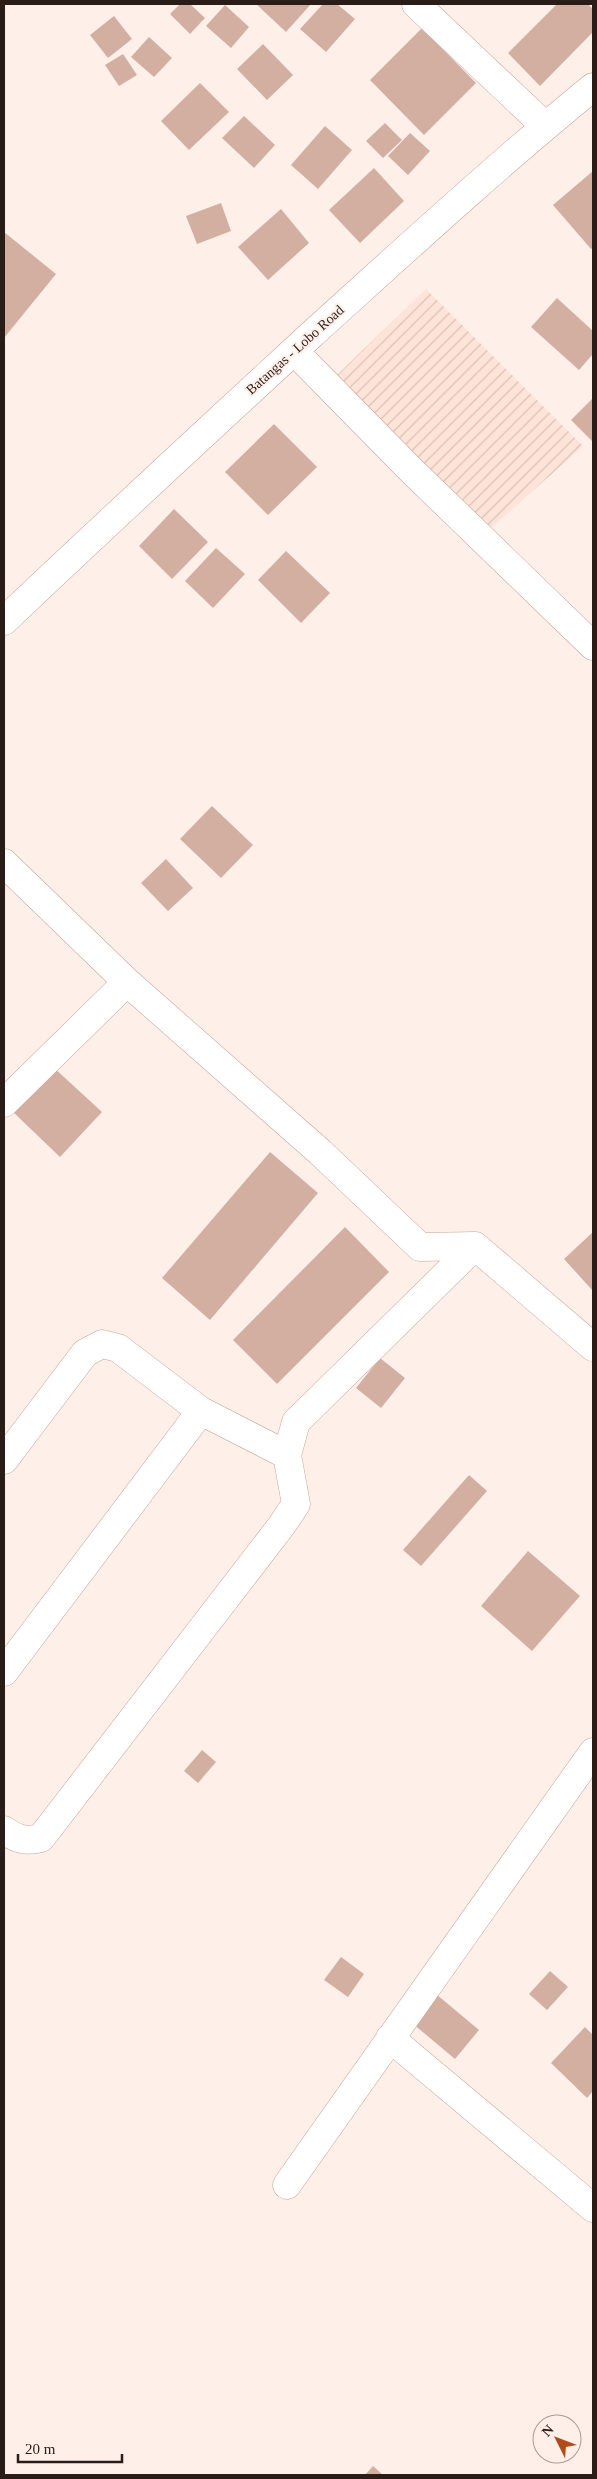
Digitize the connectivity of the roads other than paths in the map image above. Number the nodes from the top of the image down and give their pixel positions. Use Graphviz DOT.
graph roads {
  1 [pos="416,4"];
  2 [pos="593,87"];
  3 [pos="545,126"];
  4 [pos="294,351"];
  5 [pos="4,621"];
  6 [pos="593,646"];
  7 [pos="4,863"];
  8 [pos="127,982"];
  9 [pos="4,1103"];
  10 [pos="475,1246"];
  11 [pos="593,1347"];
  12 [pos="200,1411"];
  13 [pos="287,1454"];
  14 [pos="4,1460"];
  15 [pos="4,1672"];
  16 [pos="593,1752"];
  17 [pos="4,1830"];
  18 [pos="390,2038"];
  19 [pos="288,2185"];
  20 [pos="593,2208"];
  1 -- 3 [label="street"];
  2 -- 3 [label="street, Batangas - Lobo Road"];
  3 -- 4 [label="street, Batangas - Lobo Road"];
  4 -- 5 [label="street, Batangas - Lobo Road"];
  4 -- 6 [label="street"];
  7 -- 8 [label="street"];
  8 -- 9 [label="street"];
  8 -- 10 [label="street"];
  10 -- 11 [label="street"];
  10 -- 13 [label="street"];
  12 -- 13 [label="street"];
  12 -- 14 [label="street"];
  12 -- 15 [label="street"];
  13 -- 17 [label="street"];
  16 -- 18 [label="street"];
  18 -- 19 [label="street"];
  18 -- 20 [label="street"];
}
